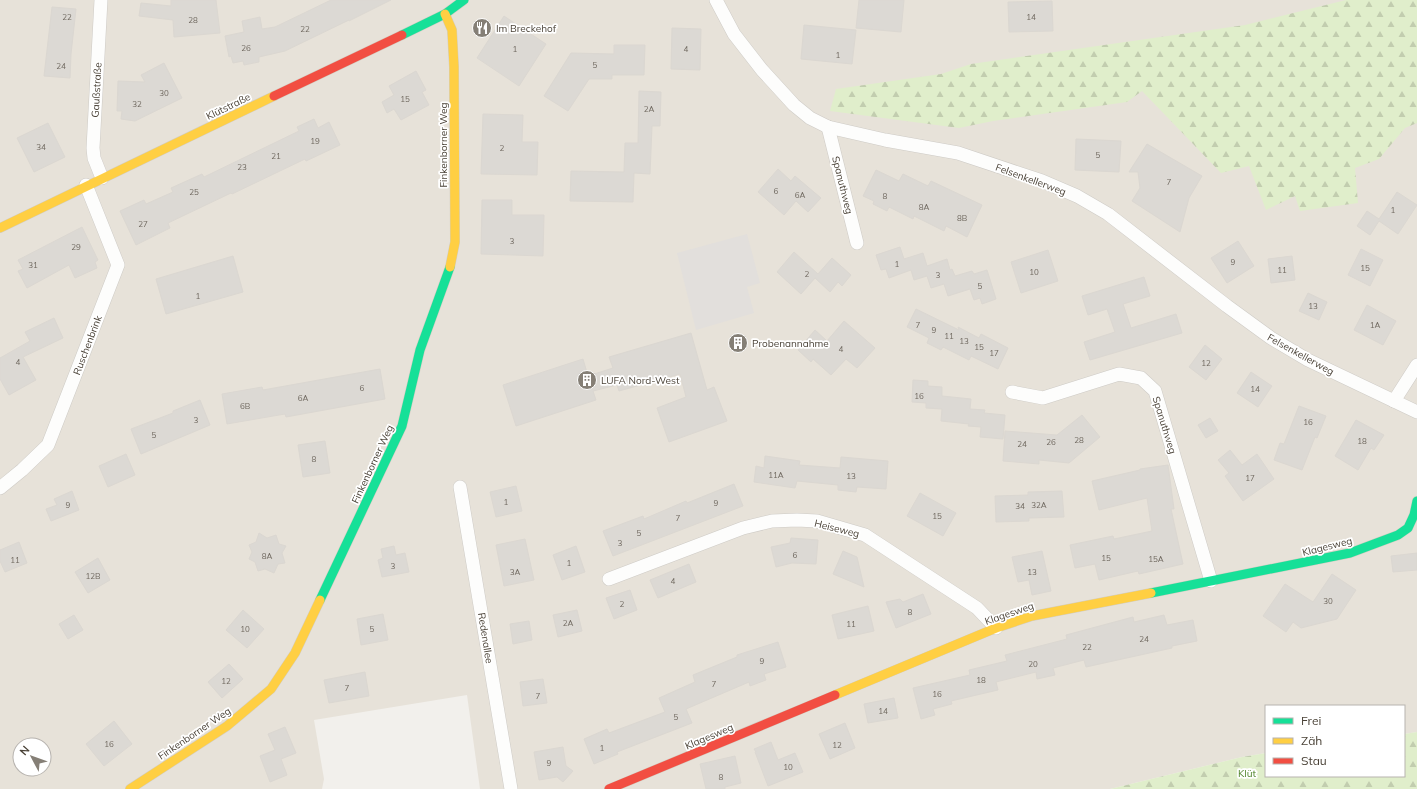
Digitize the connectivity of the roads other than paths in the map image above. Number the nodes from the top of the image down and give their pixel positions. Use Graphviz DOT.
graph roads {
  1 [pos="101,0"];
  2 [pos="464,0"];
  3 [pos="716,0"];
  4 [pos="445,14"];
  5 [pos="828,127"];
  6 [pos="102,178"];
  7 [pos="86,185"];
  8 [pos="0,228"];
  9 [pos="857,243"];
  10 [pos="1417,365"];
  11 [pos="1012,392"];
  12 [pos="1394,401"];
  13 [pos="1417,412"];
  14 [pos="460,487"];
  15 [pos="0,488"];
  16 [pos="1417,501"];
  17 [pos="609,580"];
  18 [pos="1211,581"];
  19 [pos="996,628"];
  20 [pos="130,789"];
  21 [pos="511,789"];
  22 [pos="609,789"];
  1 -- 6 [label="street, Gaußstraße"];
  2 -- 4 [label="street, Klütstraße"];
  3 -- 5 [label="street, Felsenkellerweg"];
  4 -- 6 [label="street, Klütstraße"];
  4 -- 20 [label="street, Finkenborner Weg"];
  5 -- 9 [label="street, Spanuthweg"];
  5 -- 12 [label="street, Felsenkellerweg"];
  6 -- 7 [label="street, Klütstraße"];
  7 -- 8 [label="street, Klütstraße"];
  7 -- 15 [label="street, Ruschenbrink"];
  10 -- 12 [label="street"];
  11 -- 18 [label="street, Spanuthweg"];
  12 -- 13 [label="street, Felsenkellerweg"];
  14 -- 21 [label="street, Redenallee"];
  16 -- 18 [label="street, Klagesweg"];
  17 -- 19 [label="street, Heiseweg"];
  18 -- 19 [label="street, Klagesweg"];
  19 -- 22 [label="street, Klagesweg"];
}
